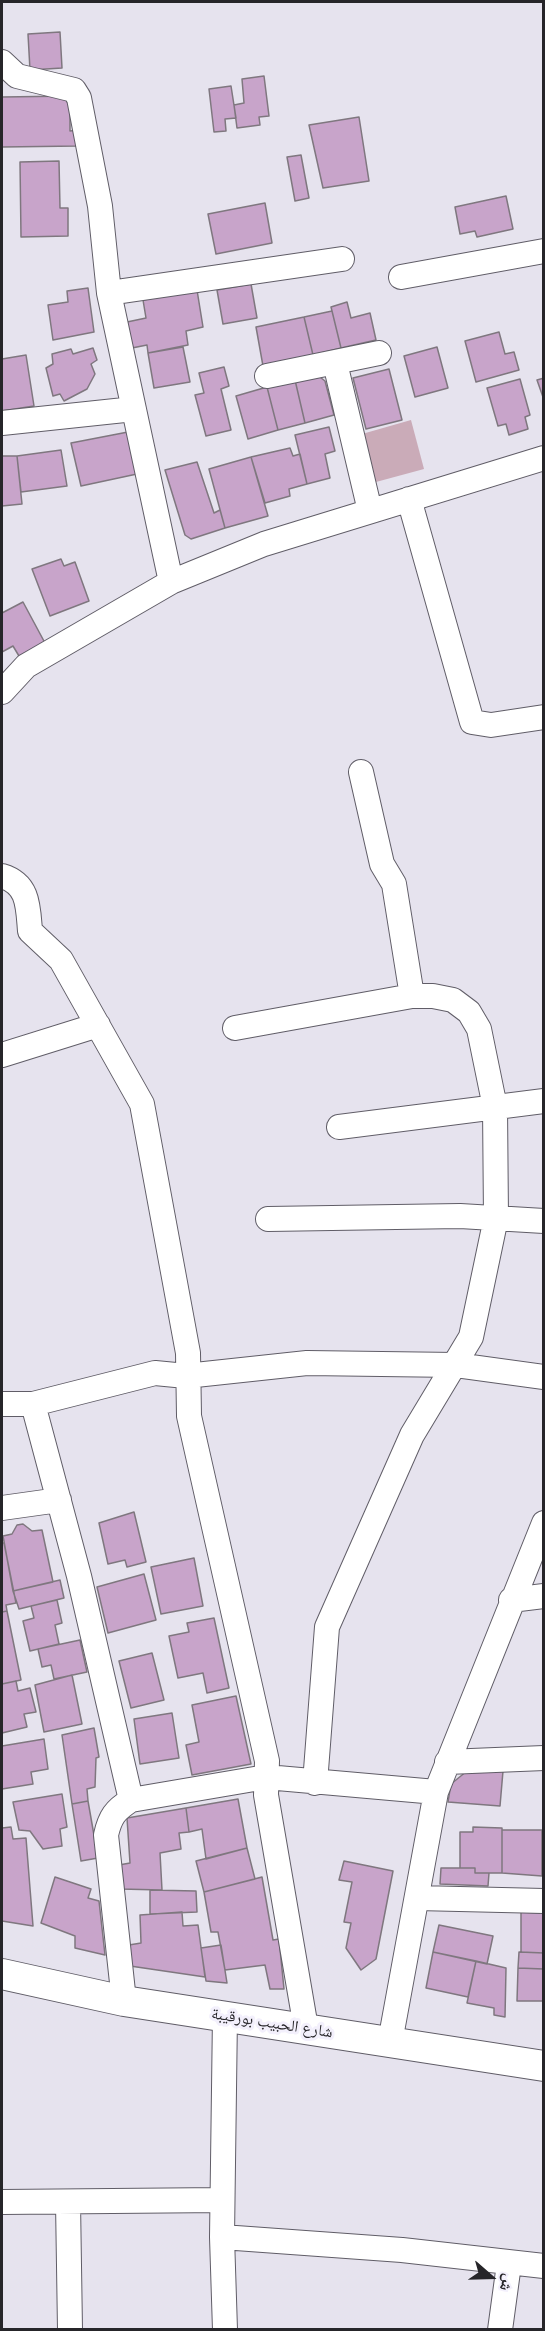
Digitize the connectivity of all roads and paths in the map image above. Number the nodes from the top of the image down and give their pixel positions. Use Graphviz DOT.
graph roads {
  1 [pos="2,62"];
  2 [pos="543,251"];
  3 [pos="342,259"];
  4 [pos="402,278"];
  5 [pos="108,292"];
  6 [pos="379,353"];
  7 [pos="335,363"];
  8 [pos="267,376"];
  9 [pos="134,409"];
  10 [pos="2,423"];
  11 [pos="543,458"];
  12 [pos="409,499"];
  13 [pos="370,511"];
  14 [pos="171,582"];
  15 [pos="2,693"];
  16 [pos="543,717"];
  17 [pos="361,772"];
  18 [pos="2,876"];
  19 [pos="412,996"];
  20 [pos="98,1026"];
  21 [pos="236,1028"];
  22 [pos="2,1055"];
  23 [pos="543,1101"];
  24 [pos="495,1107"];
  25 [pos="339,1127"];
  26 [pos="496,1218"];
  27 [pos="268,1219"];
  28 [pos="543,1221"];
  29 [pos="456,1365"];
  30 [pos="186,1376"];
  31 [pos="543,1377"];
  32 [pos="2,1404"];
  33 [pos="33,1404"];
  34 [pos="59,1500"];
  35 [pos="2,1508"];
  36 [pos="543,1523"];
  37 [pos="543,1596"];
  38 [pos="511,1600"];
  39 [pos="543,1758"];
  40 [pos="447,1762"];
  41 [pos="266,1777"];
  42 [pos="315,1783"];
  43 [pos="436,1792"];
  44 [pos="131,1800"];
  45 [pos="417,1898"];
  46 [pos="543,1901"];
  47 [pos="2,1974"];
  48 [pos="124,2001"];
  49 [pos="225,2015"];
  50 [pos="306,2028"];
  51 [pos="390,2042"];
  52 [pos="543,2066"];
  53 [pos="222,2200"];
  54 [pos="2,2202"];
  55 [pos="68,2202"];
  56 [pos="222,2237"];
  57 [pos="509,2264"];
  58 [pos="543,2266"];
  59 [pos="70,2330"];
  60 [pos="225,2330"];
  61 [pos="500,2330"];
  1 -- 5 [label="street"];
  2 -- 4 [label="street"];
  3 -- 5 [label="street"];
  5 -- 9 [label="street"];
  6 -- 7 [label="street"];
  7 -- 8 [label="street"];
  7 -- 13 [label="street"];
  9 -- 10 [label="street"];
  9 -- 14 [label="street"];
  11 -- 12 [label="street"];
  12 -- 13 [label="street"];
  12 -- 16 [label="street"];
  13 -- 14 [label="street"];
  14 -- 15 [label="street"];
  17 -- 19 [label="street"];
  18 -- 20 [label="street"];
  19 -- 21 [label="street"];
  19 -- 24 [label="street"];
  20 -- 22 [label="street"];
  20 -- 30 [label="street"];
  23 -- 24 [label="street"];
  24 -- 25 [label="street"];
  24 -- 26 [label="street"];
  26 -- 27 [label="street"];
  26 -- 28 [label="street"];
  26 -- 29 [label="street"];
  29 -- 30 [label="street"];
  29 -- 31 [label="street"];
  29 -- 42 [label="street"];
  30 -- 33 [label="street"];
  30 -- 41 [label="street"];
  32 -- 33 [label="street"];
  33 -- 34 [label="street"];
  34 -- 35 [label="street"];
  34 -- 44 [label="street"];
  36 -- 38 [label="street"];
  37 -- 38 [label="street"];
  38 -- 40 [label="street"];
  39 -- 40 [label="street"];
  40 -- 43 [label="street"];
  41 -- 42 [label="street"];
  41 -- 44 [label="street"];
  41 -- 50 [label="street"];
  42 -- 43 [label="street"];
  43 -- 45 [label="street"];
  44 -- 48 [label="street"];
  45 -- 46 [label="street"];
  45 -- 51 [label="street"];
  47 -- 48 [label="street, شارع الحبيب بورقيبة"];
  48 -- 49 [label="street, شارع الحبيب بورقيبة"];
  49 -- 50 [label="street, شارع الحبيب بورقيبة"];
  49 -- 53 [label="street"];
  50 -- 51 [label="street, شارع الحبيب بورقيبة"];
  51 -- 52 [label="street, شارع الحبيب بورقيبة"];
  53 -- 55 [label="street"];
  53 -- 56 [label="street"];
  54 -- 55 [label="street"];
  55 -- 59 [label="street"];
  56 -- 57 [label="street"];
  56 -- 60 [label="street"];
  57 -- 58 [label="street"];
  57 -- 61 [label="street"];
}
